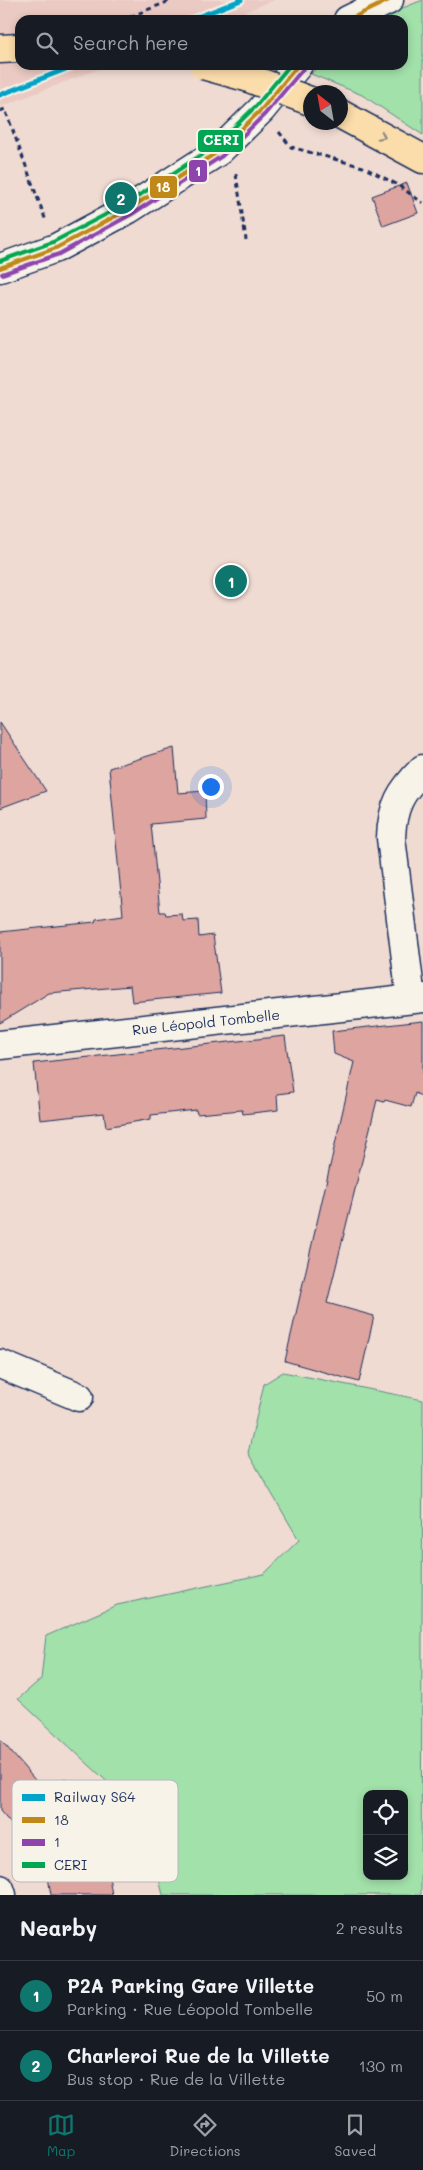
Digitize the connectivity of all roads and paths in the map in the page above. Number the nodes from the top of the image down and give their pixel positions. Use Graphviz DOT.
graph roads {
  1 [pos="172,0"];
  2 [pos="389,0"];
  3 [pos="134,15"];
  4 [pos="358,15"];
  5 [pos="15,48"];
  6 [pos="0,49"];
  7 [pos="222,70"];
  8 [pos="294,70"];
  9 [pos="303,98"];
  10 [pos="261,110"];
  11 [pos="0,111"];
  12 [pos="348,118"];
  13 [pos="219,151"];
  14 [pos="423,159"];
  15 [pos="423,203"];
  16 [pos="246,240"];
  17 [pos="56,248"];
  18 [pos="0,268"];
  19 [pos="423,769"];
  20 [pos="417,999"];
  21 [pos="0,1045"];
  22 [pos="0,1364"];
  23 [pos="79,1396"];
  24 [pos="0,1889"];
  25 [pos="2,1895"];
  1 -- 3 [label="path"];
  2 -- 4 [label="street"];
  5 -- 6 [label="highway"];
  7 -- 9 [label="highway, bridge"];
  8 -- 10 [label="street"];
  10 -- 13 [label="street"];
  10 -- 15 [label="path"];
  11 -- 17 [label="path"];
  12 -- 14 [label="highway, one-way"];
  13 -- 16 [label="path"];
  13 -- 17 [label="street"];
  17 -- 18 [label="street"];
  19 -- 20 [label="street, Rue Léopold Tombelle"];
  20 -- 21 [label="street, Rue Léopold Tombelle"];
  22 -- 23 [label="street"];
  24 -- 25 [label="street"];
}
